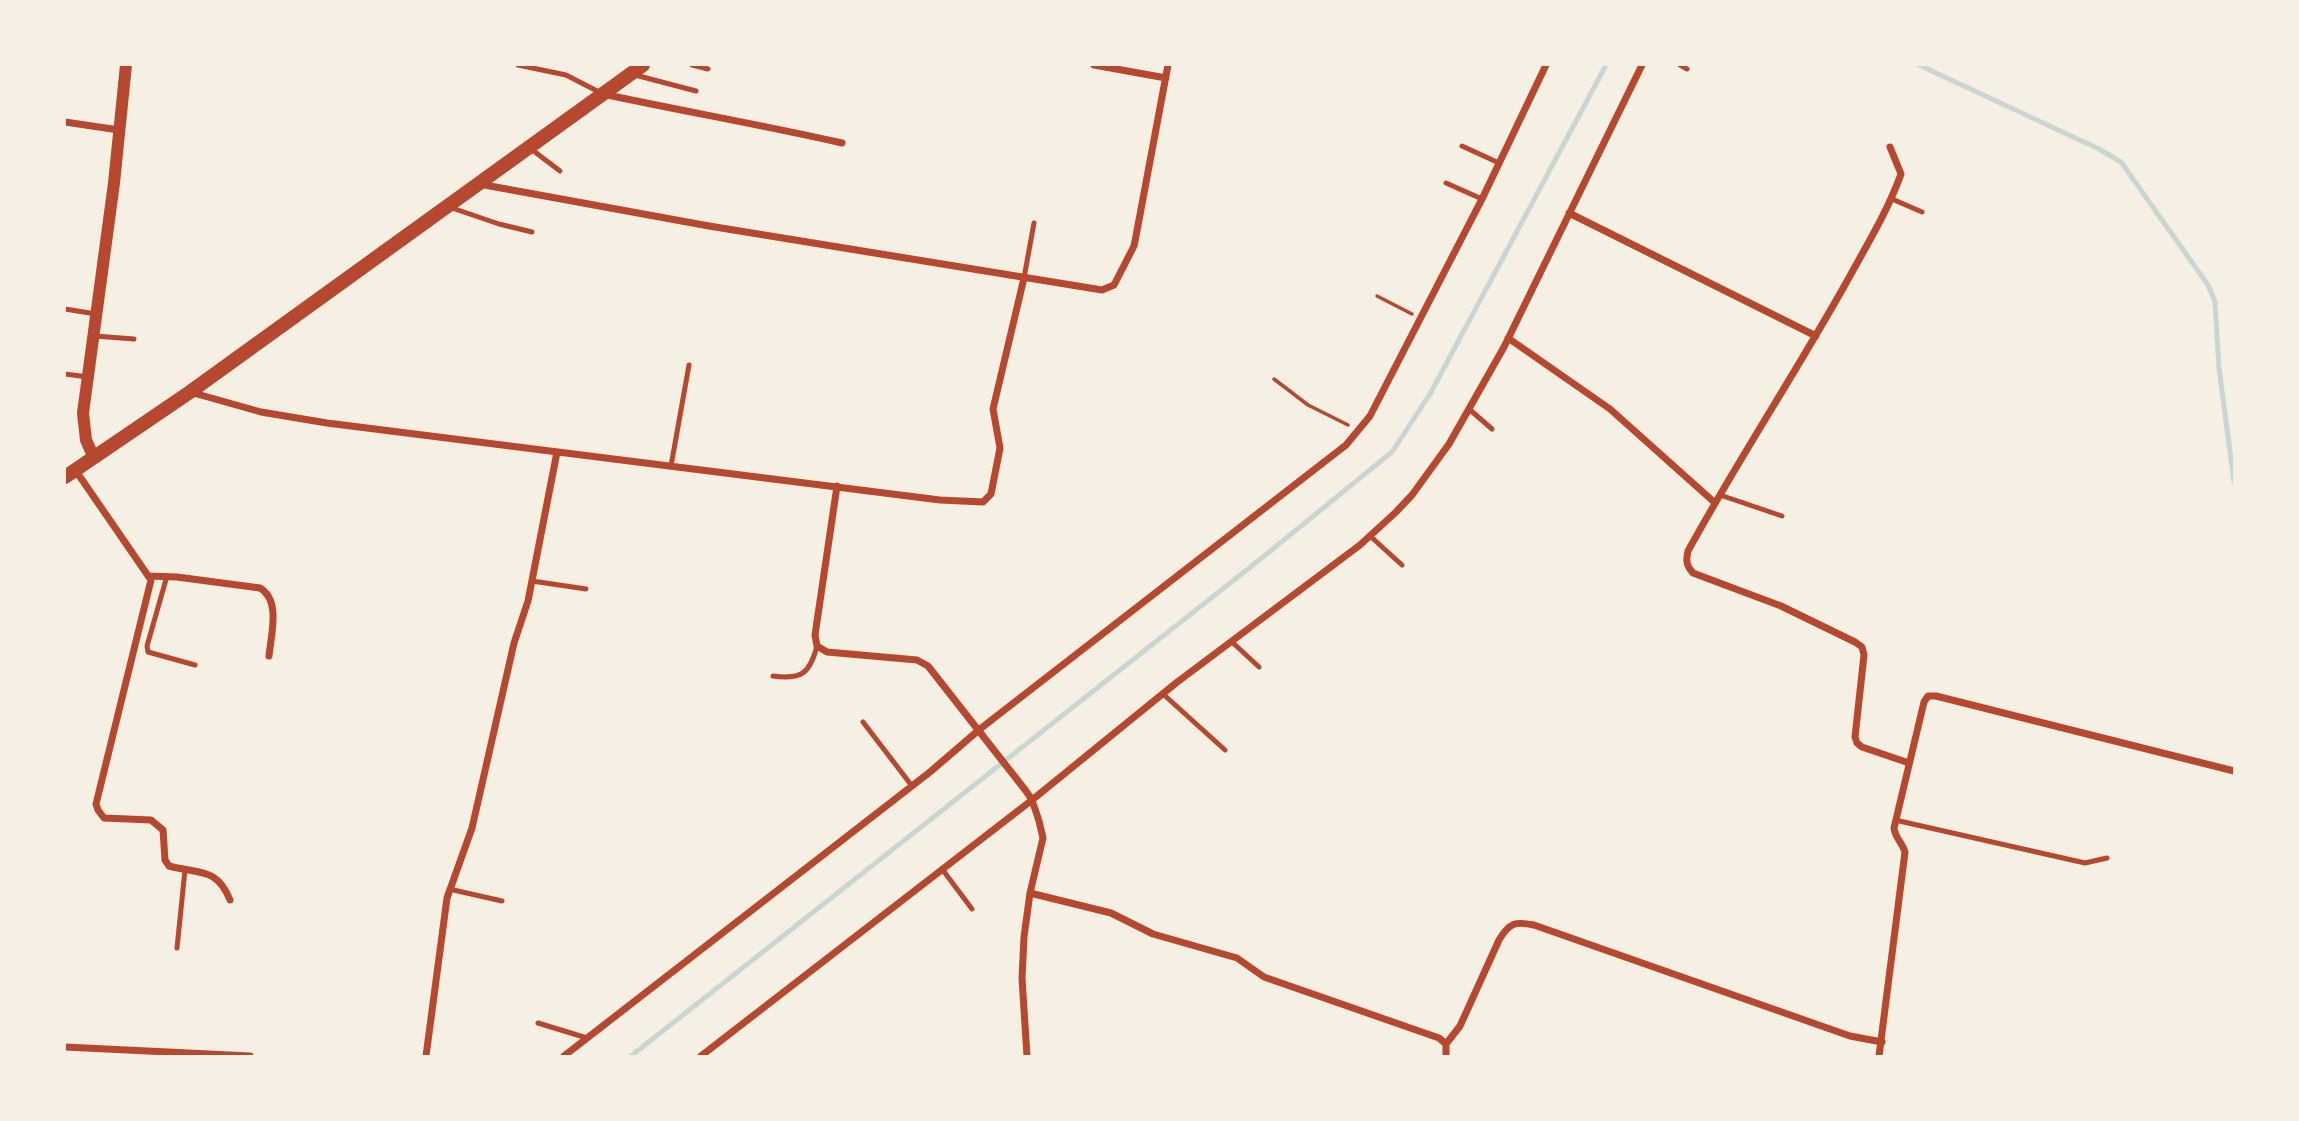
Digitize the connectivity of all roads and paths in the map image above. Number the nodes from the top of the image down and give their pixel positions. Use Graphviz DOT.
graph roads {
  1 [pos="126,65"];
  2 [pos="518,65"];
  3 [pos="692,65"];
  4 [pos="1094,65"];
  5 [pos="1168,65"];
  6 [pos="1546,65"];
  7 [pos="1642,65"];
  8 [pos="1680,65"];
  9 [pos="637,69"];
  10 [pos="708,69"];
  11 [pos="1687,69"];
  12 [pos="1166,78"];
  13 [pos="696,91"];
  14 [pos="602,94"];
  15 [pos="65,122"];
  16 [pos="119,130"];
  17 [pos="842,143"];
  18 [pos="1462,146"];
  19 [pos="529,147"];
  20 [pos="1890,147"];
  21 [pos="1499,163"];
  22 [pos="560,171"];
  23 [pos="1446,183"];
  24 [pos="478,184"];
  25 [pos="1482,199"];
  26 [pos="1892,199"];
  27 [pos="447,206"];
  28 [pos="1922,212"];
  29 [pos="1569,214"];
  30 [pos="1034,223"];
  31 [pos="532,232"];
  32 [pos="1024,278"];
  33 [pos="1377,296"];
  34 [pos="65,309"];
  35 [pos="96,314"];
  36 [pos="1420,318"];
  37 [pos="93,336"];
  38 [pos="1816,336"];
  39 [pos="1508,338"];
  40 [pos="134,340"];
  41 [pos="689,365"];
  42 [pos="65,374"];
  43 [pos="88,377"];
  44 [pos="1274,379"];
  45 [pos="190,392"];
  46 [pos="1469,409"];
  47 [pos="1492,429"];
  48 [pos="1359,431"];
  49 [pos="557,452"];
  50 [pos="94,458"];
  51 [pos="671,466"];
  52 [pos="70,474"];
  53 [pos="837,486"];
  54 [pos="1720,495"];
  55 [pos="1714,502"];
  56 [pos="1782,516"];
  57 [pos="1370,536"];
  58 [pos="1402,565"];
  59 [pos="149,576"];
  60 [pos="167,576"];
  61 [pos="531,581"];
  62 [pos="586,589"];
  63 [pos="1232,642"];
  64 [pos="817,646"];
  65 [pos="269,656"];
  66 [pos="195,665"];
  67 [pos="1259,667"];
  68 [pos="774,676"];
  69 [pos="1163,694"];
  70 [pos="863,722"];
  71 [pos="982,732"];
  72 [pos="1225,750"];
  73 [pos="1909,763"];
  74 [pos="2234,771"];
  75 [pos="912,786"];
  76 [pos="1032,800"];
  77 [pos="1895,820"];
  78 [pos="2107,858"];
  79 [pos="942,869"];
  80 [pos="185,870"];
  81 [pos="450,889"];
  82 [pos="1030,893"];
  83 [pos="230,900"];
  84 [pos="502,901"];
  85 [pos="972,909"];
  86 [pos="177,948"];
  87 [pos="538,1023"];
  88 [pos="587,1038"];
  89 [pos="1882,1042"];
  90 [pos="1446,1044"];
  91 [pos="65,1047"];
  92 [pos="250,1056"];
  93 [pos="426,1056"];
  94 [pos="564,1056"];
  95 [pos="701,1056"];
  96 [pos="1027,1056"];
  97 [pos="1446,1056"];
  98 [pos="1879,1056"];
  1 -- 16 [label="street"];
  2 -- 14 [label="lane"];
  3 -- 10 [label="lane"];
  4 -- 12 [label="street"];
  5 -- 12 [label="street"];
  6 -- 21 [label="street"];
  7 -- 29 [label="street"];
  8 -- 11 [label="lane"];
  9 -- 13 [label="lane"];
  9 -- 14 [label="main road"];
  12 -- 32 [label="street"];
  14 -- 17 [label="street"];
  14 -- 19 [label="main road"];
  15 -- 16 [label="street"];
  16 -- 35 [label="street"];
  18 -- 21 [label="lane"];
  19 -- 22 [label="lane"];
  19 -- 24 [label="main road"];
  20 -- 26 [label="street"];
  21 -- 25 [label="street"];
  23 -- 25 [label="lane"];
  24 -- 27 [label="main road"];
  24 -- 32 [label="street"];
  25 -- 36 [label="street"];
  26 -- 28 [label="lane"];
  26 -- 38 [label="street"];
  27 -- 31 [label="lane"];
  27 -- 45 [label="main road"];
  29 -- 38 [label="street"];
  29 -- 39 [label="street"];
  30 -- 32 [label="lane"];
  32 -- 53 [label="street"];
  33 -- 36 [label="path"];
  34 -- 35 [label="lane"];
  35 -- 37 [label="street"];
  36 -- 48 [label="street"];
  37 -- 40 [label="lane"];
  37 -- 43 [label="street"];
  38 -- 54 [label="street"];
  39 -- 46 [label="street"];
  39 -- 55 [label="street"];
  41 -- 51 [label="lane"];
  42 -- 43 [label="lane"];
  43 -- 50 [label="street"];
  44 -- 48 [label="path"];
  45 -- 49 [label="street"];
  45 -- 50 [label="main road"];
  46 -- 47 [label="lane"];
  46 -- 57 [label="street"];
  48 -- 71 [label="street"];
  49 -- 51 [label="street"];
  49 -- 61 [label="street"];
  50 -- 52 [label="main road"];
  51 -- 53 [label="street"];
  52 -- 59 [label="street"];
  53 -- 64 [label="street"];
  54 -- 55 [label="street"];
  54 -- 56 [label="lane"];
  55 -- 73 [label="street"];
  57 -- 58 [label="lane"];
  57 -- 63 [label="street"];
  59 -- 60 [label="street"];
  59 -- 80 [label="street"];
  60 -- 65 [label="street"];
  60 -- 66 [label="lane"];
  61 -- 62 [label="lane"];
  61 -- 81 [label="street"];
  63 -- 67 [label="lane"];
  63 -- 69 [label="street"];
  64 -- 68 [label="lane"];
  64 -- 71 [label="street"];
  69 -- 72 [label="lane"];
  69 -- 76 [label="street"];
  70 -- 75 [label="lane"];
  71 -- 75 [label="street"];
  71 -- 76 [label="street"];
  73 -- 74 [label="street"];
  73 -- 77 [label="street"];
  75 -- 88 [label="street"];
  76 -- 79 [label="street"];
  76 -- 82 [label="street"];
  77 -- 78 [label="lane"];
  77 -- 89 [label="street"];
  79 -- 85 [label="lane"];
  79 -- 95 [label="street"];
  80 -- 83 [label="street"];
  80 -- 86 [label="lane"];
  81 -- 84 [label="lane"];
  81 -- 93 [label="street"];
  82 -- 90 [label="street"];
  82 -- 96 [label="street"];
  87 -- 88 [label="lane"];
  88 -- 94 [label="street"];
  89 -- 90 [label="street"];
  89 -- 98 [label="street"];
  90 -- 97 [label="street"];
  91 -- 92 [label="street"];
}
